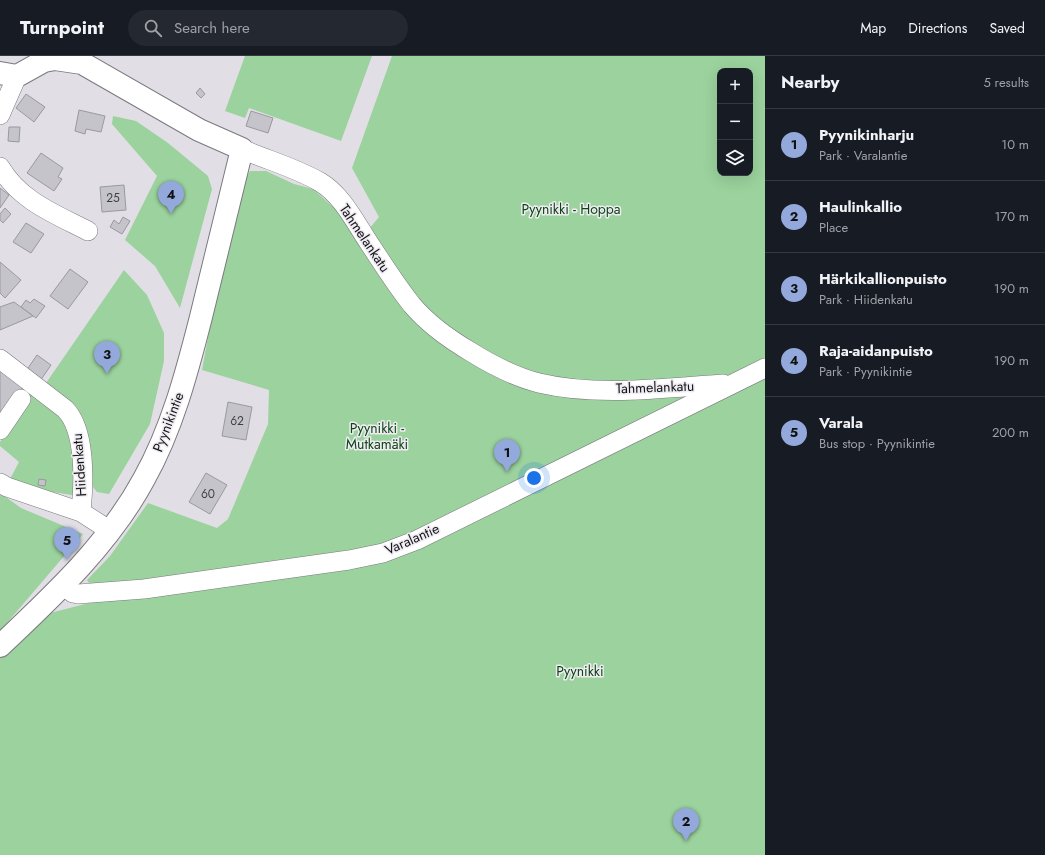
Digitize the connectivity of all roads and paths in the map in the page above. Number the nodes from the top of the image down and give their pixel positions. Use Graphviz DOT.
graph roads {
  1 [pos="44,58"];
  2 [pos="9,75"];
  3 [pos="0,115"];
  4 [pos="242,149"];
  5 [pos="0,167"];
  6 [pos="88,231"];
  7 [pos="0,359"];
  8 [pos="765,368"];
  9 [pos="733,383"];
  10 [pos="22,399"];
  11 [pos="0,430"];
  12 [pos="0,483"];
  13 [pos="82,512"];
  14 [pos="109,530"];
  15 [pos="63,586"];
  16 [pos="0,646"];
  1 -- 2 [label="street, Tahmelankatu"];
  1 -- 4 [label="street, Tahmelankatu"];
  2 -- 3 [label="street"];
  4 -- 9 [label="street, Tahmelankatu"];
  4 -- 14 [label="street, Pyynikintie"];
  5 -- 6 [label="street"];
  7 -- 13 [label="street, Hiidenkatu"];
  8 -- 9 [label="street, Varalantie"];
  9 -- 15 [label="street, Varalantie"];
  10 -- 11 [label="street"];
  12 -- 13 [label="street"];
  13 -- 14 [label="street"];
  14 -- 15 [label="street, Pyynikintie"];
  15 -- 16 [label="street, Pyynikintie"];
}
